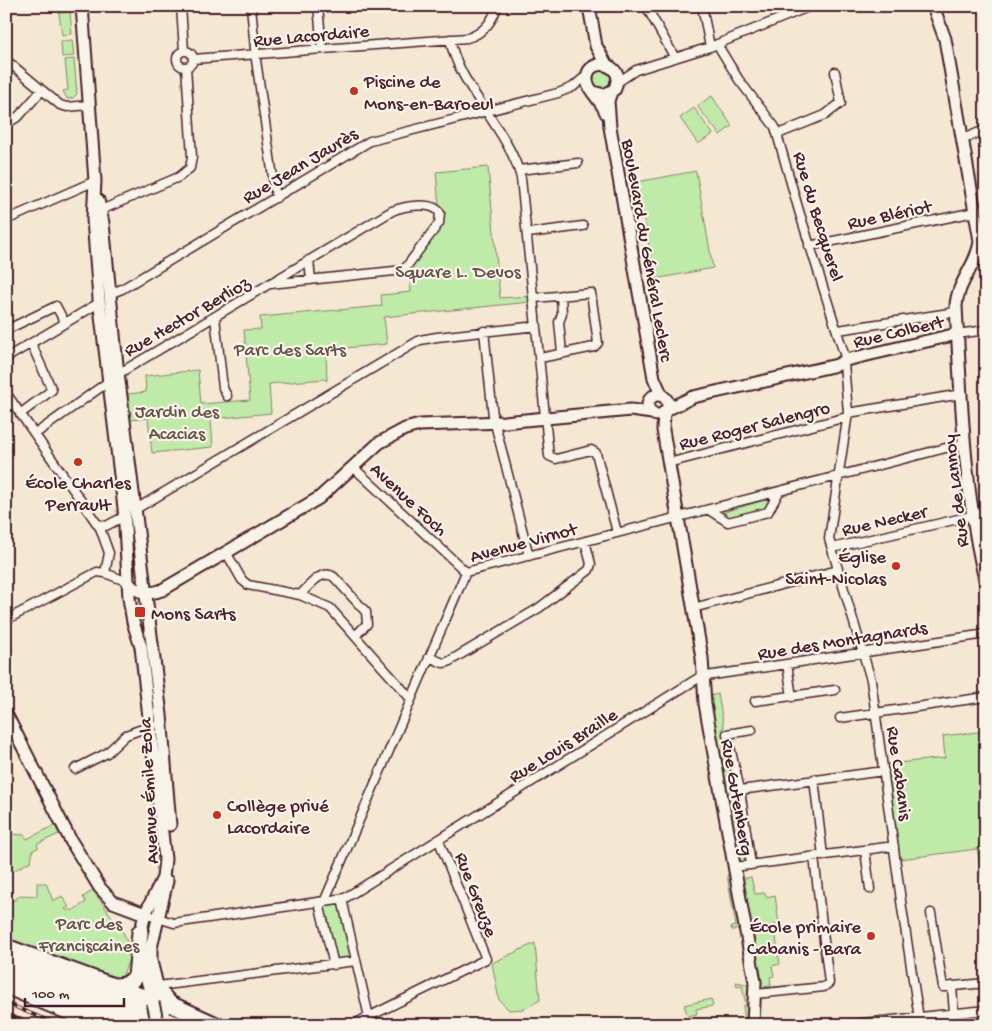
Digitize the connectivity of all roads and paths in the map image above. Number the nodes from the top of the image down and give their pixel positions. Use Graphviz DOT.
graph roads {
  1 [pos="82,6"];
  2 [pos="181,6"];
  3 [pos="251,6"];
  4 [pos="318,6"];
  5 [pos="497,6"];
  6 [pos="589,6"];
  7 [pos="646,6"];
  8 [pos="702,6"];
  9 [pos="811,6"];
  10 [pos="933,6"];
  11 [pos="594,38"];
  12 [pos="450,39"];
  13 [pos="714,45"];
  14 [pos="322,49"];
  15 [pos="184,51"];
  16 [pos="255,54"];
  17 [pos="675,58"];
  18 [pos="193,59"];
  19 [pos="6,60"];
  20 [pos="186,67"];
  21 [pos="610,67"];
  22 [pos="636,70"];
  23 [pos="589,72"];
  24 [pos="835,72"];
  25 [pos="618,82"];
  26 [pos="42,90"];
  27 [pos="593,92"];
  28 [pos="611,92"];
  29 [pos="89,105"];
  30 [pos="487,111"];
  31 [pos="6,124"];
  32 [pos="610,127"];
  33 [pos="986,129"];
  34 [pos="778,134"];
  35 [pos="962,140"];
  36 [pos="578,163"];
  37 [pos="519,170"];
  38 [pos="95,181"];
  39 [pos="276,198"];
  40 [pos="101,210"];
  41 [pos="975,212"];
  42 [pos="6,220"];
  43 [pos="583,226"];
  44 [pos="528,233"];
  45 [pos="980,241"];
  46 [pos="810,246"];
  47 [pos="986,257"];
  48 [pos="309,260"];
  49 [pos="315,280"];
  50 [pos="270,284"];
  51 [pos="561,295"];
  52 [pos="534,298"];
  53 [pos="103,301"];
  54 [pos="956,312"];
  55 [pos="216,317"];
  56 [pos="65,323"];
  57 [pos="537,326"];
  58 [pos="6,330"];
  59 [pos="838,330"];
  60 [pos="986,330"];
  61 [pos="484,331"];
  62 [pos="957,334"];
  63 [pos="31,344"];
  64 [pos="562,353"];
  65 [pos="6,358"];
  66 [pos="540,358"];
  67 [pos="845,362"];
  68 [pos="118,374"];
  69 [pos="108,382"];
  70 [pos="6,393"];
  71 [pos="962,394"];
  72 [pos="227,396"];
  73 [pos="656,397"];
  74 [pos="693,398"];
  75 [pos="615,412"];
  76 [pos="659,412"];
  77 [pos="20,414"];
  78 [pos="848,415"];
  79 [pos="546,418"];
  80 [pos="494,423"];
  81 [pos="35,434"];
  82 [pos="965,443"];
  83 [pos="668,463"];
  84 [pos="354,467"];
  85 [pos="838,476"];
  86 [pos="780,492"];
  87 [pos="136,509"];
  88 [pos="986,509"];
  89 [pos="709,510"];
  90 [pos="973,514"];
  91 [pos="125,516"];
  92 [pos="678,518"];
  93 [pos="98,524"];
  94 [pos="617,532"];
  95 [pos="829,539"];
  96 [pos="585,541"];
  97 [pos="981,543"];
  98 [pos="832,548"];
  99 [pos="226,552"];
  100 [pos="529,556"];
  101 [pos="838,570"];
  102 [pos="105,572"];
  103 [pos="466,572"];
  104 [pos="128,582"];
  105 [pos="986,584"];
  106 [pos="146,592"];
  107 [pos="300,595"];
  108 [pos="693,608"];
  109 [pos="6,620"];
  110 [pos="986,634"];
  111 [pos="356,635"];
  112 [pos="864,652"];
  113 [pos="429,657"];
  114 [pos="787,664"];
  115 [pos="703,676"];
  116 [pos="835,690"];
  117 [pos="792,697"];
  118 [pos="986,697"];
  119 [pos="411,699"];
  120 [pos="755,701"];
  121 [pos="876,713"];
  122 [pos="6,714"];
  123 [pos="840,718"];
  124 [pos="156,725"];
  125 [pos="752,730"];
  126 [pos="75,769"];
  127 [pos="884,771"];
  128 [pos="814,779"];
  129 [pos="740,790"];
  130 [pos="439,841"];
  131 [pos="894,846"];
  132 [pos="865,850"];
  133 [pos="819,856"];
  134 [pos="751,865"];
  135 [pos="734,867"];
  136 [pos="870,889"];
  137 [pos="342,899"];
  138 [pos="322,903"];
  139 [pos="931,913"];
  140 [pos="145,914"];
  141 [pos="157,918"];
  142 [pos="140,932"];
  143 [pos="6,947"];
  144 [pos="6,960"];
  145 [pos="356,961"];
  146 [pos="334,965"];
  147 [pos="6,974"];
  148 [pos="986,983"];
  149 [pos="6,986"];
  150 [pos="116,986"];
  151 [pos="952,986"];
  152 [pos="755,994"];
  153 [pos="159,1000"];
  154 [pos="986,1010"];
  155 [pos="954,1014"];
  156 [pos="369,1017"];
  157 [pos="920,1021"];
  158 [pos="101,1025"];
  159 [pos="140,1025"];
  160 [pos="154,1025"];
  161 [pos="158,1025"];
  162 [pos="165,1025"];
  163 [pos="178,1025"];
  164 [pos="216,1025"];
  165 [pos="352,1025"];
  166 [pos="753,1025"];
  167 [pos="846,1025"];
  1 -- 29 [label="street"];
  2 -- 15 [label="street"];
  3 -- 16 [label="street"];
  4 -- 14 [label="street"];
  5 -- 12 [label="street, Rue Lacordaire"];
  6 -- 11 [label="street"];
  7 -- 17 [label="street"];
  8 -- 13 [label="street"];
  9 -- 13 [label="street"];
  10 -- 35 [label="street"];
  11 -- 21 [label="street"];
  11 -- 23 [label="street"];
  12 -- 14 [label="street, Rue Lacordaire"];
  12 -- 30 [label="street"];
  13 -- 17 [label="street"];
  13 -- 34 [label="street, Rue du Becquerel"];
  14 -- 16 [label="street, Rue Lacordaire"];
  15 -- 18 [label="street"];
  15 -- 20 [label="street"];
  16 -- 18 [label="street, Rue Lacordaire"];
  16 -- 39 [label="street"];
  17 -- 22 [label="street"];
  18 -- 20 [label="street"];
  19 -- 26 [label="street"];
  20 -- 40 [label="street"];
  21 -- 22 [label="street"];
  21 -- 23 [label="street"];
  21 -- 25 [label="street"];
  22 -- 25 [label="street"];
  23 -- 27 [label="street"];
  23 -- 30 [label="street, Rue Jean Jaurès"];
  24 -- 34 [label="street"];
  25 -- 28 [label="street"];
  26 -- 29 [label="street"];
  26 -- 31 [label="street"];
  27 -- 28 [label="street"];
  27 -- 32 [label="street, Boulevard du Général Leclerc"];
  28 -- 32 [label="street, Boulevard du Général Leclerc"];
  29 -- 38 [label="street"];
  30 -- 37 [label="street"];
  30 -- 39 [label="street, Rue Jean Jaurès"];
  32 -- 73 [label="street, Boulevard du Général Leclerc"];
  33 -- 35 [label="street"];
  34 -- 46 [label="street, Rue du Becquerel"];
  35 -- 41 [label="street"];
  36 -- 37 [label="street"];
  37 -- 44 [label="street"];
  38 -- 40 [label="street"];
  38 -- 42 [label="street"];
  38 -- 53 [label="street"];
  39 -- 53 [label="street, Rue Jean Jaurès"];
  40 -- 53 [label="street"];
  41 -- 45 [label="street"];
  41 -- 46 [label="street, Rue Blériot"];
  43 -- 44 [label="street"];
  44 -- 52 [label="street"];
  45 -- 47 [label="street"];
  45 -- 54 [label="street, Rue de Lannoy"];
  46 -- 59 [label="street, Rue du Becquerel"];
  48 -- 49 [label="street"];
  48 -- 49 [label="street, Rue Hector Berlioz"];
  48 -- 50 [label="street, Rue Hector Berlioz"];
  49 -- 50 [label="street, Rue Hector Berlioz"];
  50 -- 55 [label="street, Rue Hector Berlioz"];
  51 -- 52 [label="street"];
  51 -- 64 [label="street"];
  51 -- 64 [label="street"];
  52 -- 57 [label="street"];
  53 -- 56 [label="street, Rue Jean Jaurès"];
  53 -- 68 [label="street, Avenue Émile Zola"];
  53 -- 69 [label="street, Avenue Émile Zola"];
  54 -- 59 [label="street"];
  54 -- 62 [label="street, Rue de Lannoy"];
  55 -- 68 [label="street, Rue Hector Berlioz"];
  55 -- 72 [label="street"];
  56 -- 58 [label="street"];
  56 -- 63 [label="street, Rue Jean Jaurès"];
  57 -- 61 [label="street"];
  57 -- 66 [label="street"];
  59 -- 67 [label="street, Rue du Becquerel"];
  60 -- 62 [label="street"];
  61 -- 80 [label="street"];
  61 -- 87 [label="street"];
  62 -- 67 [label="street, Rue Colbert"];
  62 -- 71 [label="street, Rue de Lannoy"];
  63 -- 65 [label="street, Rue Jean Jaurès"];
  63 -- 77 [label="street"];
  64 -- 66 [label="street"];
  66 -- 79 [label="street"];
  67 -- 74 [label="street, Rue Colbert"];
  67 -- 78 [label="street, Rue du Becquerel"];
  68 -- 69 [label="street"];
  68 -- 87 [label="street, Avenue Émile Zola"];
  69 -- 81 [label="street"];
  69 -- 91 [label="street, Avenue Émile Zola"];
  70 -- 77 [label="street"];
  71 -- 78 [label="street, Rue Roger Salengro"];
  71 -- 82 [label="street, Rue de Lannoy"];
  73 -- 74 [label="street"];
  73 -- 75 [label="street"];
  73 -- 76 [label="street"];
  73 -- 76 [label="street"];
  74 -- 76 [label="street"];
  75 -- 76 [label="street"];
  75 -- 79 [label="street"];
  76 -- 83 [label="street"];
  77 -- 81 [label="street"];
  78 -- 83 [label="street, Rue Roger Salengro"];
  78 -- 85 [label="street, Rue du Becquerel"];
  79 -- 80 [label="street"];
  79 -- 94 [label="street"];
  80 -- 84 [label="street"];
  80 -- 100 [label="street"];
  81 -- 93 [label="street"];
  82 -- 85 [label="street, Avenue Virnot"];
  82 -- 90 [label="street, Rue de Lannoy"];
  83 -- 92 [label="street"];
  84 -- 99 [label="street"];
  84 -- 103 [label="street, Avenue Foch"];
  85 -- 86 [label="street, Avenue Virnot"];
  85 -- 95 [label="street, Rue du Becquerel"];
  86 -- 89 [label="street, Avenue Virnot"];
  86 -- 89 [label="street"];
  87 -- 91 [label="street"];
  87 -- 106 [label="street, Avenue Émile Zola"];
  88 -- 90 [label="street, Rue Necker"];
  89 -- 92 [label="street, Avenue Virnot"];
  90 -- 97 [label="street, Rue de Lannoy"];
  90 -- 98 [label="street, Rue Necker"];
  91 -- 93 [label="street"];
  91 -- 104 [label="street, Avenue Émile Zola"];
  92 -- 94 [label="street, Avenue Virnot"];
  92 -- 108 [label="street, Rue Gutenberg"];
  93 -- 102 [label="street"];
  94 -- 96 [label="street, Avenue Virnot"];
  95 -- 98 [label="street, Rue Cabanis"];
  96 -- 100 [label="street, Avenue Virnot"];
  96 -- 113 [label="street"];
  97 -- 105 [label="street, Rue de Lannoy"];
  98 -- 101 [label="street, Rue Cabanis"];
  99 -- 106 [label="street"];
  99 -- 107 [label="street"];
  100 -- 103 [label="street, Avenue Virnot"];
  101 -- 108 [label="street"];
  101 -- 112 [label="street, Rue Cabanis"];
  102 -- 104 [label="street"];
  102 -- 109 [label="street"];
  103 -- 113 [label="street, Avenue Virnot"];
  104 -- 106 [label="street"];
  104 -- 124 [label="street, Avenue Émile Zola"];
  106 -- 124 [label="street, Avenue Émile Zola"];
  107 -- 111 [label="street"];
  107 -- 111 [label="street"];
  108 -- 115 [label="street, Rue Gutenberg"];
  110 -- 112 [label="street, Rue des Montagnards"];
  111 -- 119 [label="street"];
  112 -- 114 [label="street, Rue des Montagnards"];
  112 -- 121 [label="street, Rue Cabanis"];
  113 -- 119 [label="street, Avenue Virnot"];
  114 -- 115 [label="street, Rue des Montagnards"];
  114 -- 117 [label="street"];
  115 -- 130 [label="street, Rue Louis Braille"];
  115 -- 135 [label="street, Rue Gutenberg"];
  116 -- 117 [label="street"];
  117 -- 120 [label="street"];
  118 -- 121 [label="street"];
  119 -- 138 [label="street, Avenue Virnot"];
  121 -- 123 [label="street"];
  121 -- 127 [label="street, Rue Cabanis"];
  122 -- 140 [label="street"];
  124 -- 126 [label="street"];
  124 -- 140 [label="street, Avenue Émile Zola"];
  124 -- 141 [label="street, Avenue Émile Zola"];
  125 -- 129 [label="street, Rue Gutenberg"];
  127 -- 128 [label="street"];
  127 -- 131 [label="street, Rue Cabanis"];
  128 -- 129 [label="street"];
  128 -- 133 [label="street"];
  129 -- 134 [label="street, Rue Gutenberg"];
  130 -- 137 [label="street, Rue Louis Braille"];
  130 -- 156 [label="street, Rue Greuze"];
  131 -- 132 [label="street"];
  131 -- 157 [label="street, Rue Cabanis"];
  132 -- 133 [label="street"];
  132 -- 136 [label="street"];
  133 -- 134 [label="street"];
  133 -- 152 [label="street"];
  134 -- 135 [label="street"];
  135 -- 152 [label="street, Rue Gutenberg"];
  137 -- 138 [label="street"];
  137 -- 145 [label="street"];
  138 -- 141 [label="street"];
  138 -- 146 [label="street"];
  139 -- 151 [label="street"];
  140 -- 141 [label="street"];
  140 -- 142 [label="street, Avenue Émile Zola"];
  141 -- 153 [label="street, Avenue Émile Zola"];
  142 -- 150 [label="highway"];
  142 -- 153 [label="street, Avenue Émile Zola"];
  143 -- 150 [label="highway"];
  144 -- 163 [label="highway"];
  145 -- 146 [label="street"];
  145 -- 156 [label="street"];
  146 -- 153 [label="street"];
  147 -- 159 [label="highway"];
  148 -- 151 [label="street"];
  149 -- 158 [label="highway"];
  150 -- 153 [label="highway"];
  151 -- 155 [label="street"];
  152 -- 166 [label="street, Rue Gutenberg"];
  153 -- 160 [label="street, bridge"];
  153 -- 161 [label="street, bridge"];
  153 -- 162 [label="street"];
  153 -- 164 [label="highway"];
  154 -- 155 [label="street"];
  155 -- 157 [label="street"];
  156 -- 165 [label="street"];
  157 -- 167 [label="street"];
}
